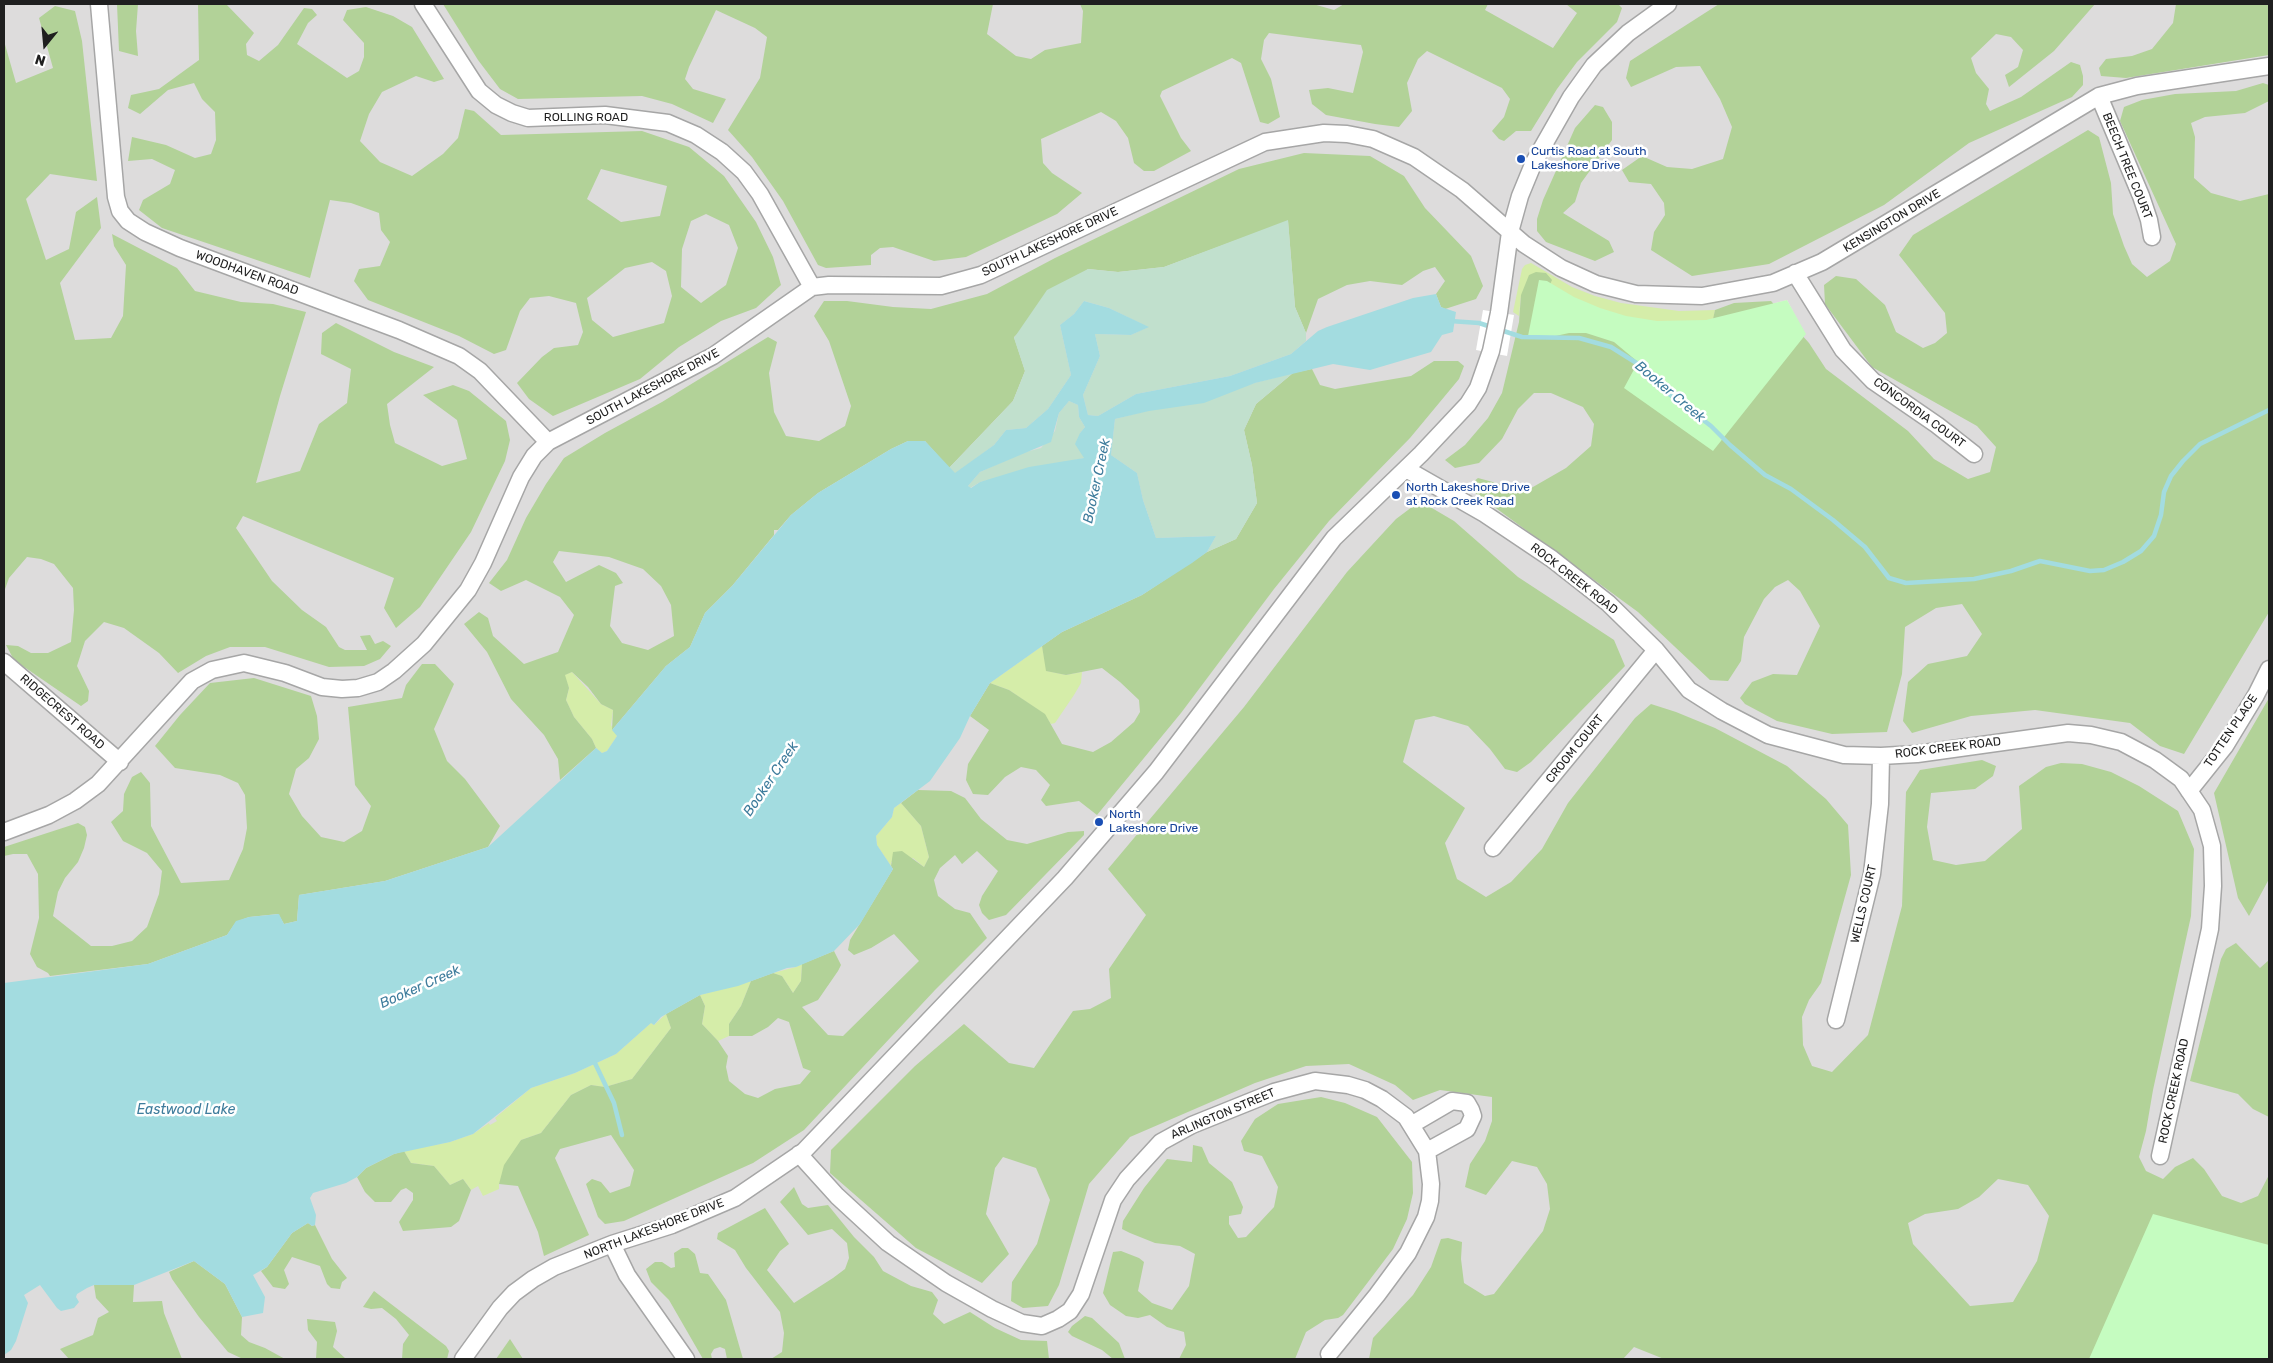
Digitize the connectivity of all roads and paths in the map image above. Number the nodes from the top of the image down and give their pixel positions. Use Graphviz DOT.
graph roads {
  1 [pos="99,4"];
  2 [pos="423,4"];
  3 [pos="1658,6"];
  4 [pos="2269,66"];
  5 [pos="2099,96"];
  6 [pos="1510,232"];
  7 [pos="2152,237"];
  8 [pos="1795,273"];
  9 [pos="812,287"];
  10 [pos="548,442"];
  11 [pos="1974,454"];
  12 [pos="1406,469"];
  13 [pos="1656,650"];
  14 [pos="4,662"];
  15 [pos="2269,668"];
  16 [pos="1880,756"];
  17 [pos="120,762"];
  18 [pos="2189,791"];
  19 [pos="4,832"];
  20 [pos="1493,848"];
  21 [pos="1836,1020"];
  22 [pos="1411,1125"];
  23 [pos="1427,1151"];
  24 [pos="799,1154"];
  25 [pos="2160,1156"];
  26 [pos="612,1244"];
  27 [pos="1330,1354"];
  28 [pos="463,1359"];
  29 [pos="686,1359"];
  1 -- 10 [label="street, WOODHAVEN ROAD"];
  2 -- 9 [label="street, ROLLING ROAD"];
  3 -- 6 [label="street, NORTH LAKESHORE DRIVE"];
  4 -- 5 [label="street, KENSINGTON DRIVE"];
  5 -- 7 [label="street, BEECH TREE COURT"];
  5 -- 8 [label="street, KENSINGTON DRIVE"];
  6 -- 8 [label="street, KENSINGTON DRIVE"];
  6 -- 9 [label="street, SOUTH LAKESHORE DRIVE"];
  6 -- 12 [label="street, NORTH LAKESHORE DRIVE"];
  8 -- 11 [label="street, CONCORDIA COURT"];
  9 -- 10 [label="street, SOUTH LAKESHORE DRIVE"];
  10 -- 17 [label="street, SOUTH LAKESHORE DRIVE"];
  12 -- 13 [label="street, ROCK CREEK ROAD"];
  12 -- 24 [label="street, NORTH LAKESHORE DRIVE"];
  13 -- 16 [label="street, ROCK CREEK ROAD"];
  13 -- 20 [label="street, CROOM COURT"];
  14 -- 17 [label="street, RIDGECREST ROAD"];
  15 -- 18 [label="street, TOTTEN PLACE"];
  16 -- 18 [label="street, ROCK CREEK ROAD"];
  16 -- 21 [label="street, WELLS COURT"];
  17 -- 19 [label="street, SOUTH LAKESHORE DRIVE"];
  18 -- 25 [label="street, ROCK CREEK ROAD"];
  22 -- 23 [label="street, ARLINGTON STREET"];
  22 -- 23 [label="street"];
  22 -- 24 [label="street, ARLINGTON STREET"];
  23 -- 27 [label="street, ARLINGTON STREET"];
  24 -- 26 [label="street, NORTH LAKESHORE DRIVE"];
  26 -- 28 [label="street, NORTH LAKESHORE DRIVE"];
  26 -- 29 [label="street"];
}
